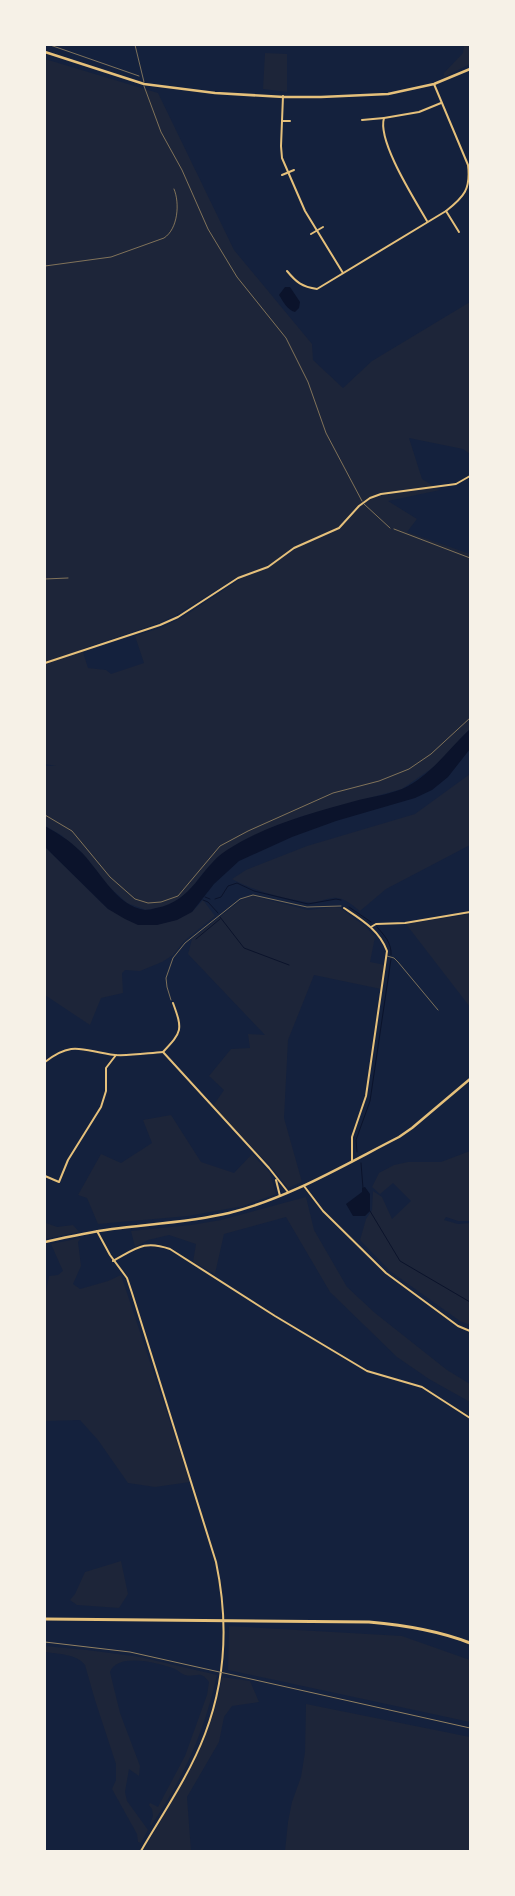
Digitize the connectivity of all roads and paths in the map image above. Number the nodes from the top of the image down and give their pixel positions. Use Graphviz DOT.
graph roads {
  1 [pos="50,45"];
  2 [pos="135,45"];
  3 [pos="45,52"];
  4 [pos="470,69"];
  5 [pos="142,77"];
  6 [pos="144,84"];
  7 [pos="434,84"];
  8 [pos="283,96"];
  9 [pos="441,103"];
  10 [pos="384,118"];
  11 [pos="362,120"];
  12 [pos="282,121"];
  13 [pos="290,121"];
  14 [pos="294,170"];
  15 [pos="288,172"];
  16 [pos="282,175"];
  17 [pos="470,177"];
  18 [pos="174,189"];
  19 [pos="446,211"];
  20 [pos="427,221"];
  21 [pos="323,227"];
  22 [pos="317,231"];
  23 [pos="459,232"];
  24 [pos="311,234"];
  25 [pos="45,266"];
  26 [pos="286,271"];
  27 [pos="344,274"];
  28 [pos="470,476"];
  29 [pos="363,502"];
  30 [pos="390,528"];
  31 [pos="470,558"];
  32 [pos="68,578"];
  33 [pos="45,579"];
  34 [pos="45,663"];
  35 [pos="470,718"];
  36 [pos="45,815"];
  37 [pos="344,908"];
  38 [pos="470,912"];
  39 [pos="371,927"];
  40 [pos="387,956"];
  41 [pos="173,1004"];
  42 [pos="438,1010"];
  43 [pos="163,1052"];
  44 [pos="116,1055"];
  45 [pos="45,1062"];
  46 [pos="470,1079"];
  47 [pos="352,1161"];
  48 [pos="45,1176"];
  49 [pos="275,1177"];
  50 [pos="304,1186"];
  51 [pos="288,1192"];
  52 [pos="280,1196"];
  53 [pos="98,1231"];
  54 [pos="45,1242"];
  55 [pos="114,1261"];
  56 [pos="470,1331"];
  57 [pos="470,1418"];
  58 [pos="45,1619"];
  59 [pos="470,1643"];
  60 [pos="141,1851"];
  1 -- 5 [label="path"];
  2 -- 5 [label="lane"];
  3 -- 6 [label="main road"];
  4 -- 7 [label="main road"];
  5 -- 6 [label="lane"];
  6 -- 8 [label="main road"];
  6 -- 29 [label="lane"];
  7 -- 8 [label="main road"];
  7 -- 9 [label="street"];
  8 -- 12 [label="street"];
  9 -- 10 [label="street"];
  9 -- 17 [label="street"];
  10 -- 11 [label="street"];
  10 -- 20 [label="street"];
  12 -- 13 [label="street"];
  12 -- 15 [label="street"];
  14 -- 15 [label="street"];
  15 -- 16 [label="street"];
  15 -- 22 [label="street"];
  17 -- 19 [label="street"];
  18 -- 25 [label="path"];
  19 -- 20 [label="street"];
  19 -- 23 [label="street"];
  20 -- 27 [label="street"];
  21 -- 22 [label="street"];
  22 -- 24 [label="street"];
  22 -- 27 [label="street"];
  26 -- 27 [label="street"];
  28 -- 29 [label="street"];
  29 -- 30 [label="lane"];
  29 -- 34 [label="street"];
  30 -- 31 [label="path"];
  32 -- 33 [label="path"];
  35 -- 36 [label="path"];
  37 -- 39 [label="street"];
  37 -- 41 [label="path"];
  38 -- 39 [label="street"];
  39 -- 40 [label="street"];
  40 -- 42 [label="lane"];
  40 -- 47 [label="street"];
  41 -- 43 [label="street"];
  43 -- 44 [label="street"];
  43 -- 49 [label="street"];
  44 -- 45 [label="street"];
  44 -- 48 [label="street"];
  46 -- 47 [label="main road"];
  47 -- 50 [label="main road"];
  49 -- 51 [label="street"];
  49 -- 52 [label="street"];
  50 -- 51 [label="main road"];
  50 -- 56 [label="street"];
  51 -- 52 [label="main road"];
  52 -- 53 [label="main road"];
  53 -- 54 [label="main road"];
  53 -- 55 [label="street"];
  55 -- 57 [label="street"];
  55 -- 60 [label="street"];
  58 -- 59 [label="main road"];
}
